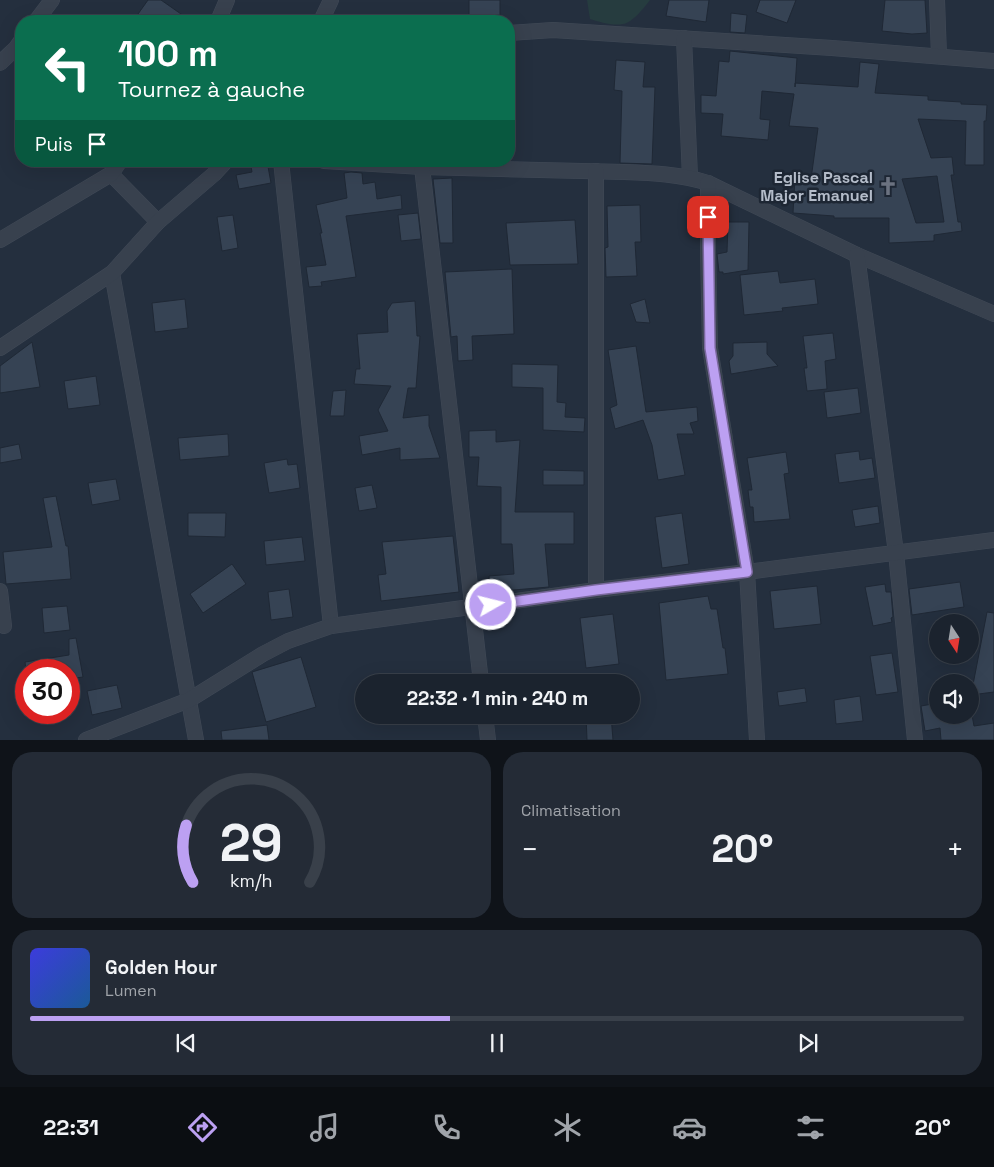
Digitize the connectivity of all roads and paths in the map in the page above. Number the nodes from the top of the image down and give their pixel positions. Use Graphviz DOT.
graph roads {
  1 [pos="52,0"];
  2 [pos="227,0"];
  3 [pos="332,0"];
  4 [pos="937,0"];
  5 [pos="41,15"];
  6 [pos="221,15"];
  7 [pos="324,15"];
  8 [pos="515,33"];
  9 [pos="684,38"];
  10 [pos="15,49"];
  11 [pos="939,56"];
  12 [pos="994,61"];
  13 [pos="0,63"];
  14 [pos="116,167"];
  15 [pos="220,167"];
  16 [pos="282,167"];
  17 [pos="422,167"];
  18 [pos="596,171"];
  19 [pos="111,174"];
  20 [pos="690,177"];
  21 [pos="708,183"];
  22 [pos="158,222"];
  23 [pos="0,240"];
  24 [pos="857,255"];
  25 [pos="112,273"];
  26 [pos="994,314"];
  27 [pos="0,348"];
  28 [pos="994,540"];
  29 [pos="896,553"];
  30 [pos="747,572"];
  31 [pos="596,590"];
  32 [pos="0,591"];
  33 [pos="473,607"];
  34 [pos="4,626"];
  35 [pos="331,626"];
  36 [pos="481,674"];
  37 [pos="189,700"];
  38 [pos="486,724"];
  39 [pos="86,740"];
  40 [pos="196,740"];
  41 [pos="488,740"];
  42 [pos="757,740"];
  43 [pos="915,740"];
  1 -- 5 [label="street"];
  2 -- 6 [label="street"];
  3 -- 7 [label="street"];
  4 -- 11 [label="street"];
  8 -- 9 [label="street"];
  9 -- 11 [label="street"];
  9 -- 20 [label="street"];
  10 -- 13 [label="street"];
  11 -- 12 [label="street"];
  14 -- 19 [label="street"];
  15 -- 22 [label="street"];
  16 -- 35 [label="street"];
  17 -- 18 [label="street"];
  17 -- 33 [label="street"];
  18 -- 20 [label="street"];
  18 -- 31 [label="street"];
  19 -- 22 [label="street"];
  19 -- 23 [label="street"];
  20 -- 21 [label="street"];
  21 -- 24 [label="street"];
  21 -- 30 [label="street"];
  22 -- 25 [label="street"];
  24 -- 26 [label="street"];
  24 -- 29 [label="street"];
  25 -- 27 [label="street"];
  25 -- 37 [label="street"];
  28 -- 29 [label="street"];
  29 -- 30 [label="street"];
  29 -- 43 [label="street"];
  30 -- 31 [label="street"];
  30 -- 42 [label="street"];
  31 -- 33 [label="street"];
  32 -- 34 [label="street"];
  33 -- 35 [label="street"];
  33 -- 36 [label="street"];
  35 -- 37 [label="street"];
  37 -- 39 [label="street"];
  37 -- 40 [label="street"];
  38 -- 41 [label="street"];
}
